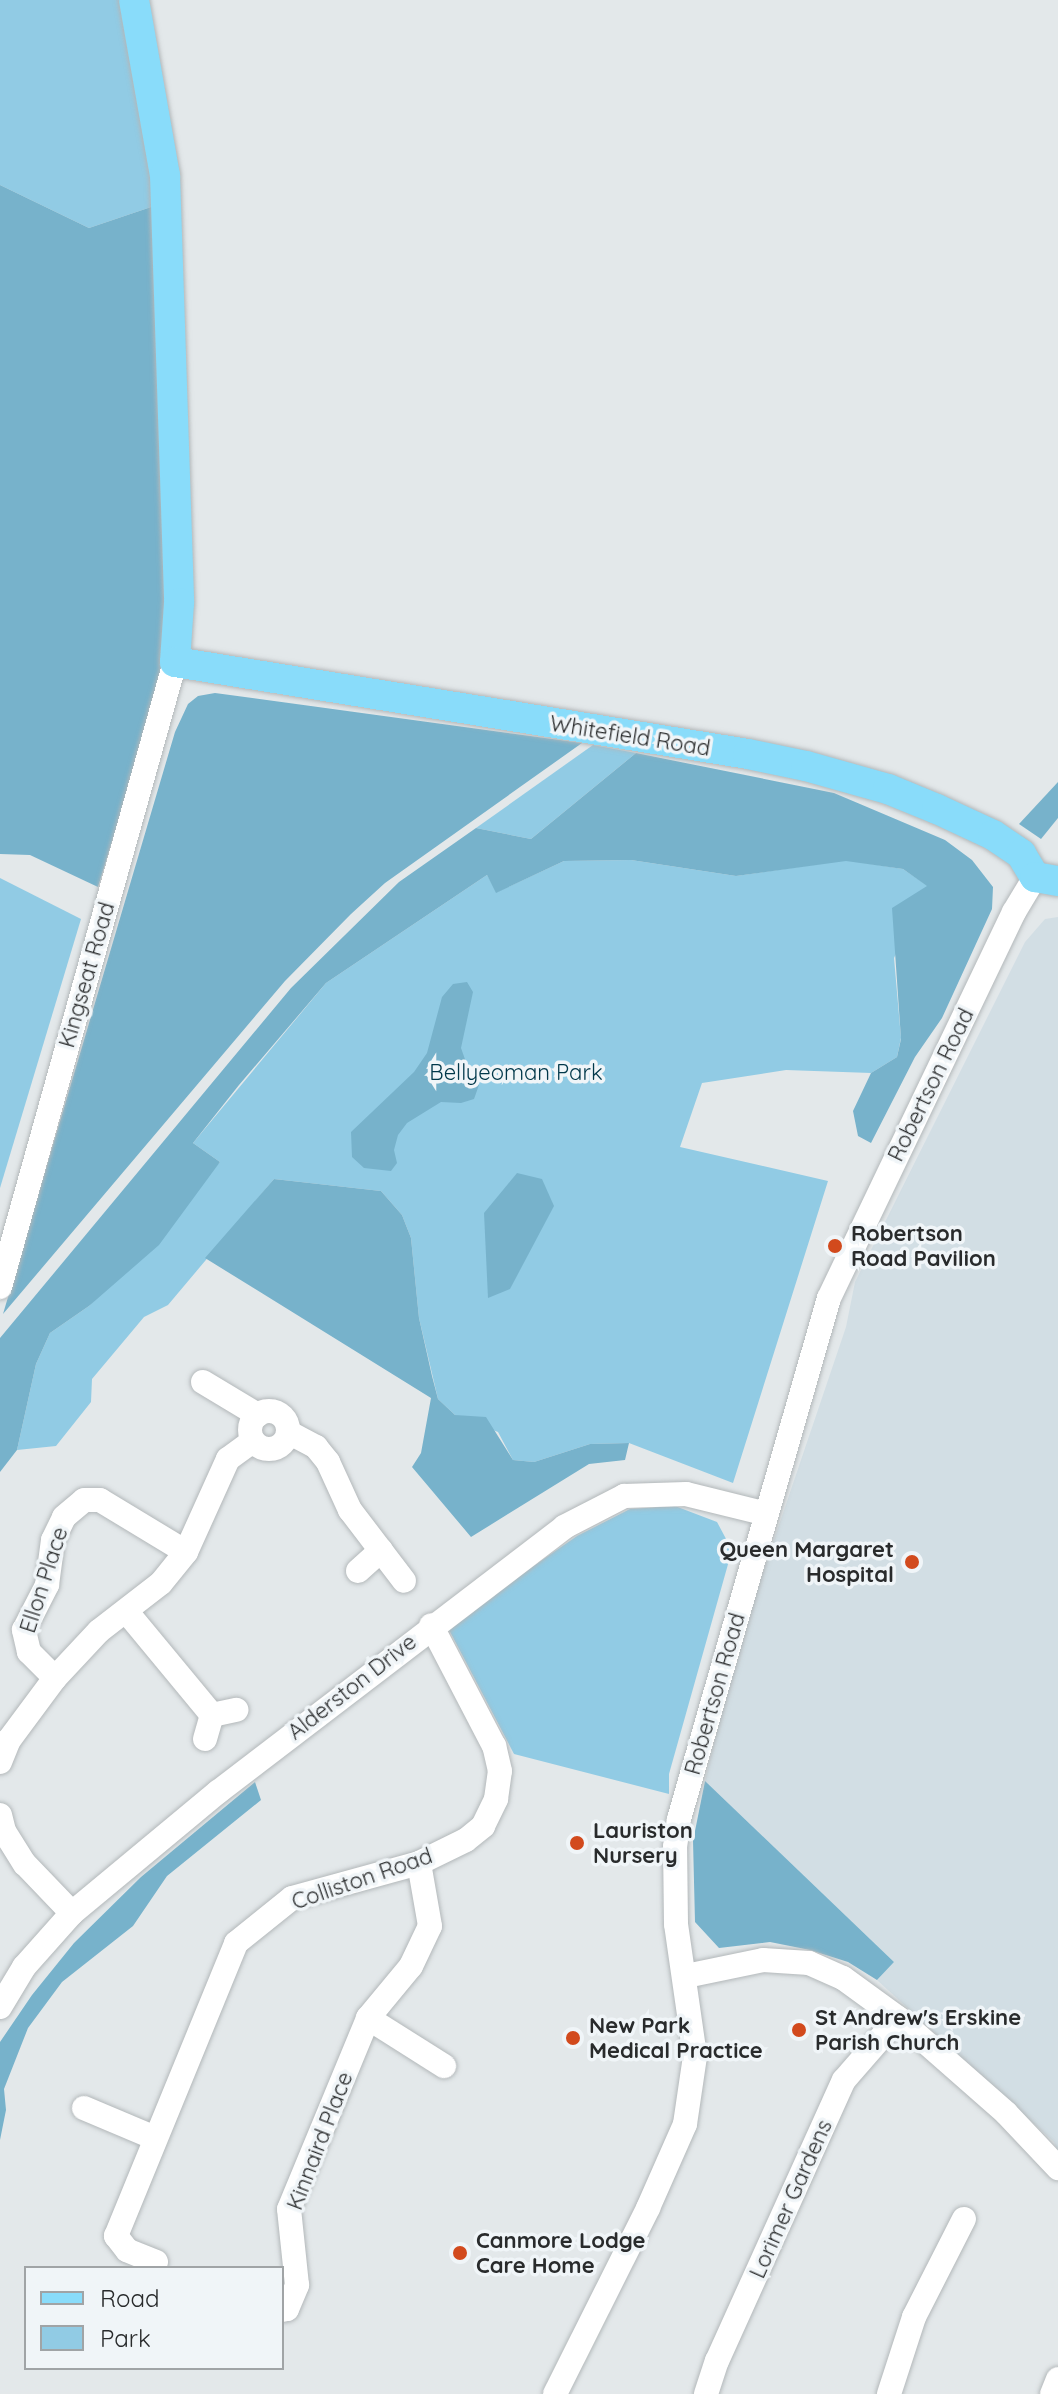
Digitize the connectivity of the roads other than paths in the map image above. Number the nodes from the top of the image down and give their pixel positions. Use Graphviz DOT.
graph roads {
  1 [pos="134,0"];
  2 [pos="175,662"];
  3 [pos="1047,879"];
  4 [pos="0,1287"];
  5 [pos="203,1382"];
  6 [pos="258,1415"];
  7 [pos="288,1432"];
  8 [pos="253,1441"];
  9 [pos="767,1514"];
  10 [pos="381,1550"];
  11 [pos="186,1552"];
  12 [pos="358,1571"];
  13 [pos="404,1581"];
  14 [pos="126,1611"];
  15 [pos="431,1625"];
  16 [pos="55,1678"];
  17 [pos="236,1710"];
  18 [pos="212,1715"];
  19 [pos="205,1739"];
  20 [pos="0,1762"];
  21 [pos="1,1827"];
  22 [pos="419,1863"];
  23 [pos="72,1913"];
  24 [pos="686,1976"];
  25 [pos="0,2007"];
  26 [pos="368,2018"];
  27 [pos="898,2018"];
  28 [pos="444,2066"];
  29 [pos="84,2108"];
  30 [pos="155,2138"];
  31 [pos="1058,2168"];
  32 [pos="964,2219"];
  33 [pos="156,2262"];
  34 [pos="284,2310"];
  35 [pos="1058,2379"];
  36 [pos="555,2394"];
  37 [pos="706,2394"];
  38 [pos="889,2394"];
  39 [pos="1052,2394"];
  1 -- 2 [label="main road"];
  2 -- 3 [label="main road, Whitefield Road"];
  2 -- 4 [label="street, Kingseat Road"];
  3 -- 9 [label="street, Robertson Road"];
  5 -- 6 [label="street"];
  6 -- 7 [label="street"];
  6 -- 8 [label="street"];
  7 -- 8 [label="street"];
  7 -- 10 [label="street"];
  8 -- 11 [label="street"];
  9 -- 15 [label="street, Alderston Drive"];
  9 -- 24 [label="street, Robertson Road"];
  10 -- 12 [label="street"];
  10 -- 13 [label="street"];
  11 -- 14 [label="street"];
  11 -- 16 [label="street, Ellon Place"];
  14 -- 16 [label="street"];
  14 -- 18 [label="street"];
  15 -- 22 [label="street, Colliston Road"];
  15 -- 23 [label="street, Alderston Drive"];
  16 -- 20 [label="street"];
  17 -- 18 [label="street"];
  18 -- 19 [label="street"];
  21 -- 23 [label="street"];
  22 -- 26 [label="street, Kinnaird Place"];
  22 -- 30 [label="street, Colliston Road"];
  23 -- 25 [label="street, Alderston Drive"];
  24 -- 27 [label="street"];
  24 -- 36 [label="street, Robertson Road"];
  26 -- 28 [label="street"];
  26 -- 34 [label="street, Kinnaird Place"];
  27 -- 31 [label="street"];
  27 -- 37 [label="street, Lorimer Gardens"];
  29 -- 30 [label="street"];
  30 -- 33 [label="street, Colliston Road"];
  32 -- 38 [label="street"];
  35 -- 39 [label="street"];
}
